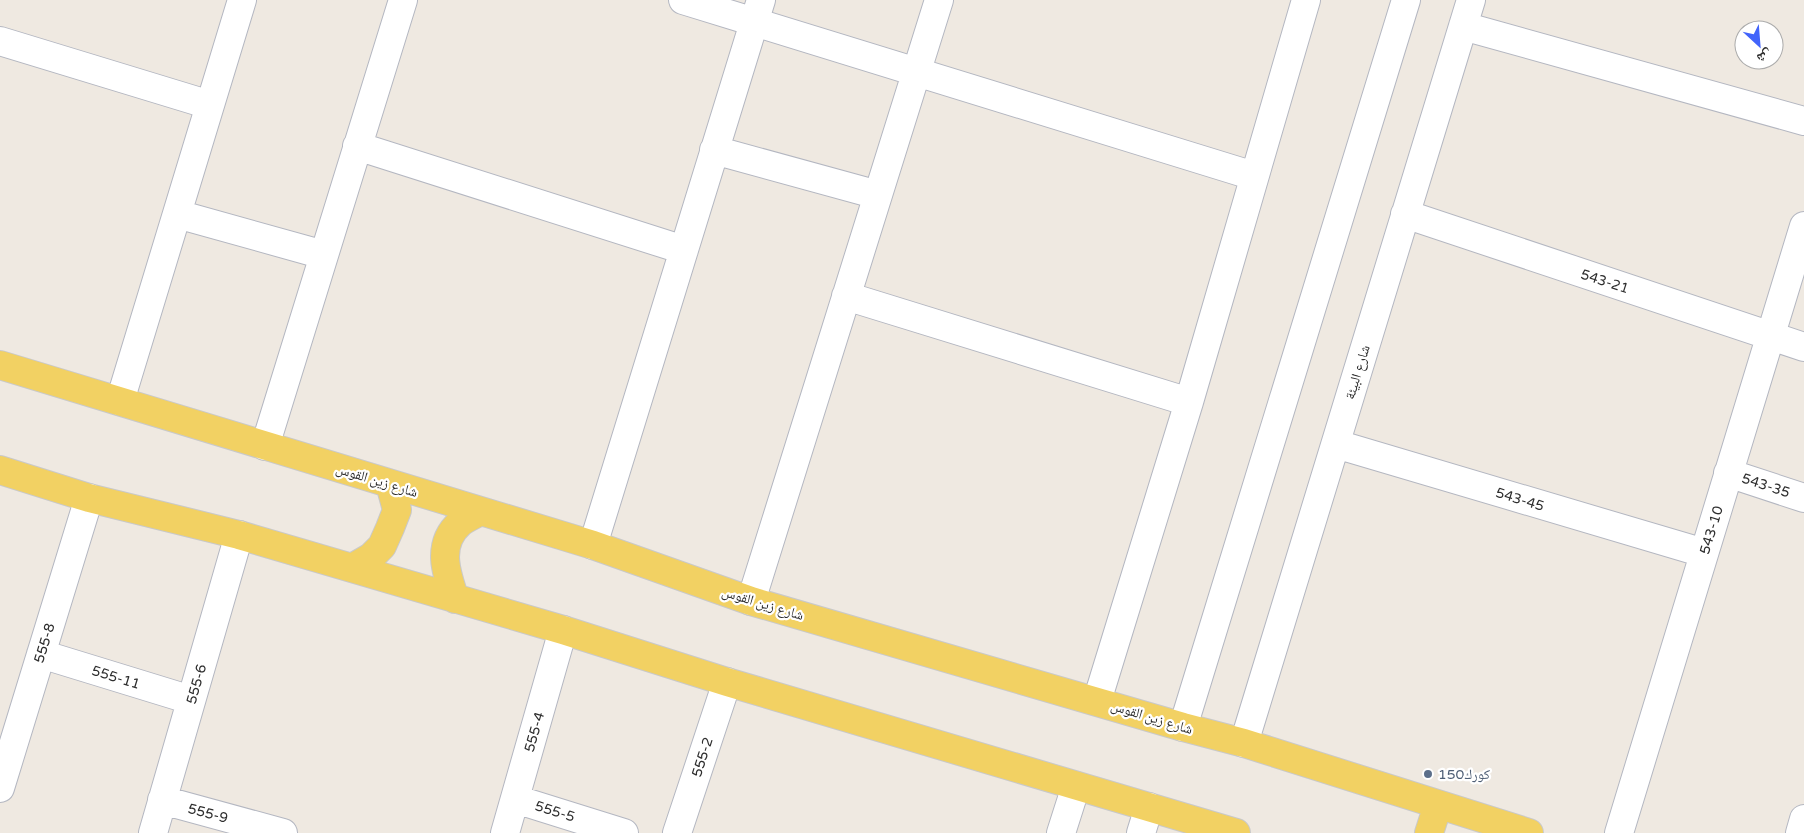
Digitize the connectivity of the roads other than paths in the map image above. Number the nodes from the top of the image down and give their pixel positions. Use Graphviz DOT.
graph roads {
  1 [pos="242,0"];
  2 [pos="403,0"];
  3 [pos="683,0"];
  4 [pos="938,0"];
  5 [pos="1306,0"];
  6 [pos="1406,0"];
  7 [pos="1471,0"];
  8 [pos="758,11"];
  9 [pos="1463,26"];
  10 [pos="0,41"];
  11 [pos="916,73"];
  12 [pos="210,105"];
  13 [pos="1804,121"];
  14 [pos="357,146"];
  15 [pos="714,150"];
  16 [pos="1254,176"];
  17 [pos="878,195"];
  18 [pos="177,214"];
  19 [pos="1405,214"];
  20 [pos="1804,226"];
  21 [pos="684,250"];
  22 [pos="324,255"];
  23 [pos="846,296"];
  24 [pos="1770,336"];
  25 [pos="1804,347"];
  26 [pos="0,365"];
  27 [pos="120,401"];
  28 [pos="1189,402"];
  29 [pos="1336,444"];
  30 [pos="265,446"];
  31 [pos="0,470"];
  32 [pos="1728,473"];
  33 [pos="390,484"];
  34 [pos="89,498"];
  35 [pos="1804,498"];
  36 [pos="480,511"];
  37 [pos="239,535"];
  38 [pos="592,545"];
  39 [pos="1704,554"];
  40 [pos="352,568"];
  41 [pos="455,599"];
  42 [pos="751,600"];
  43 [pos="563,630"];
  44 [pos="41,654"];
  45 [pos="727,682"];
  46 [pos="191,700"];
  47 [pos="1097,701"];
  48 [pos="1183,727"];
  49 [pos="1244,743"];
  50 [pos="4,758"];
  51 [pos="1076,786"];
  52 [pos="0,788"];
  53 [pos="515,799"];
  54 [pos="162,800"];
  55 [pos="1438,805"];
  56 [pos="1149,808"];
  57 [pos="1804,819"];
  58 [pos="1222,831"];
  59 [pos="153,833"];
  60 [pos="284,833"];
  61 [pos="505,833"];
  62 [pos="624,833"];
  63 [pos="677,833"];
  64 [pos="1061,833"];
  65 [pos="1141,833"];
  66 [pos="1429,833"];
  67 [pos="1529,833"];
  68 [pos="1619,833"];
  69 [pos="1800,833"];
  1 -- 12 [label="street"];
  2 -- 14 [label="street"];
  3 -- 8 [label="street"];
  4 -- 11 [label="street"];
  5 -- 16 [label="street"];
  6 -- 48 [label="street"];
  7 -- 9 [label="street, شارع البيئة"];
  8 -- 11 [label="street"];
  8 -- 15 [label="street"];
  9 -- 13 [label="street"];
  9 -- 19 [label="street, شارع البيئة"];
  10 -- 12 [label="street"];
  11 -- 16 [label="street"];
  11 -- 17 [label="street"];
  12 -- 18 [label="street"];
  14 -- 21 [label="street"];
  14 -- 22 [label="street"];
  15 -- 17 [label="street"];
  15 -- 21 [label="street"];
  16 -- 28 [label="street"];
  17 -- 23 [label="street"];
  18 -- 22 [label="street"];
  18 -- 27 [label="street"];
  19 -- 24 [label="street, 543-21"];
  19 -- 29 [label="street, شارع البيئة"];
  20 -- 24 [label="street, 543-10"];
  21 -- 38 [label="street"];
  22 -- 30 [label="street"];
  23 -- 28 [label="street"];
  23 -- 42 [label="street"];
  24 -- 25 [label="street, 543-21"];
  24 -- 32 [label="street, 543-10"];
  26 -- 27 [label="main road, شارع زين القوس"];
  27 -- 30 [label="main road, شارع زين القوس"];
  28 -- 47 [label="street"];
  29 -- 39 [label="street, 543-45"];
  29 -- 49 [label="street, شارع البيئة"];
  30 -- 33 [label="main road, شارع زين القوس"];
  31 -- 34 [label="main road"];
  32 -- 35 [label="street, 543-35"];
  32 -- 39 [label="street, 543-10"];
  33 -- 36 [label="main road, شارع زين القوس"];
  33 -- 40 [label="main road"];
  34 -- 37 [label="main road"];
  34 -- 44 [label="street, 555-8"];
  36 -- 38 [label="main road, شارع زين القوس"];
  36 -- 41 [label="main road"];
  37 -- 40 [label="main road"];
  37 -- 46 [label="street, 555-6"];
  38 -- 42 [label="main road, شارع زين القوس"];
  39 -- 68 [label="street, 543-10"];
  40 -- 41 [label="main road"];
  41 -- 43 [label="main road"];
  42 -- 47 [label="main road, شارع زين القوس"];
  43 -- 45 [label="main road"];
  43 -- 53 [label="street, 555-4"];
  44 -- 46 [label="street, 555-11"];
  44 -- 50 [label="street, 555-8"];
  45 -- 51 [label="main road"];
  45 -- 63 [label="street, 555-2"];
  46 -- 54 [label="street, 555-6"];
  47 -- 48 [label="main road, شارع زين القوس"];
  48 -- 49 [label="main road, شارع زين القوس"];
  49 -- 55 [label="main road, شارع زين القوس"];
  50 -- 52 [label="street, 555-8"];
  51 -- 56 [label="main road"];
  51 -- 64 [label="street"];
  53 -- 61 [label="street, 555-4"];
  53 -- 62 [label="street, 555-5"];
  54 -- 59 [label="street, 555-6"];
  54 -- 60 [label="street, 555-9"];
  55 -- 66 [label="main road"];
  55 -- 67 [label="main road, شارع زين القوس"];
  56 -- 58 [label="main road"];
  56 -- 65 [label="street"];
  57 -- 69 [label="street"];
}
